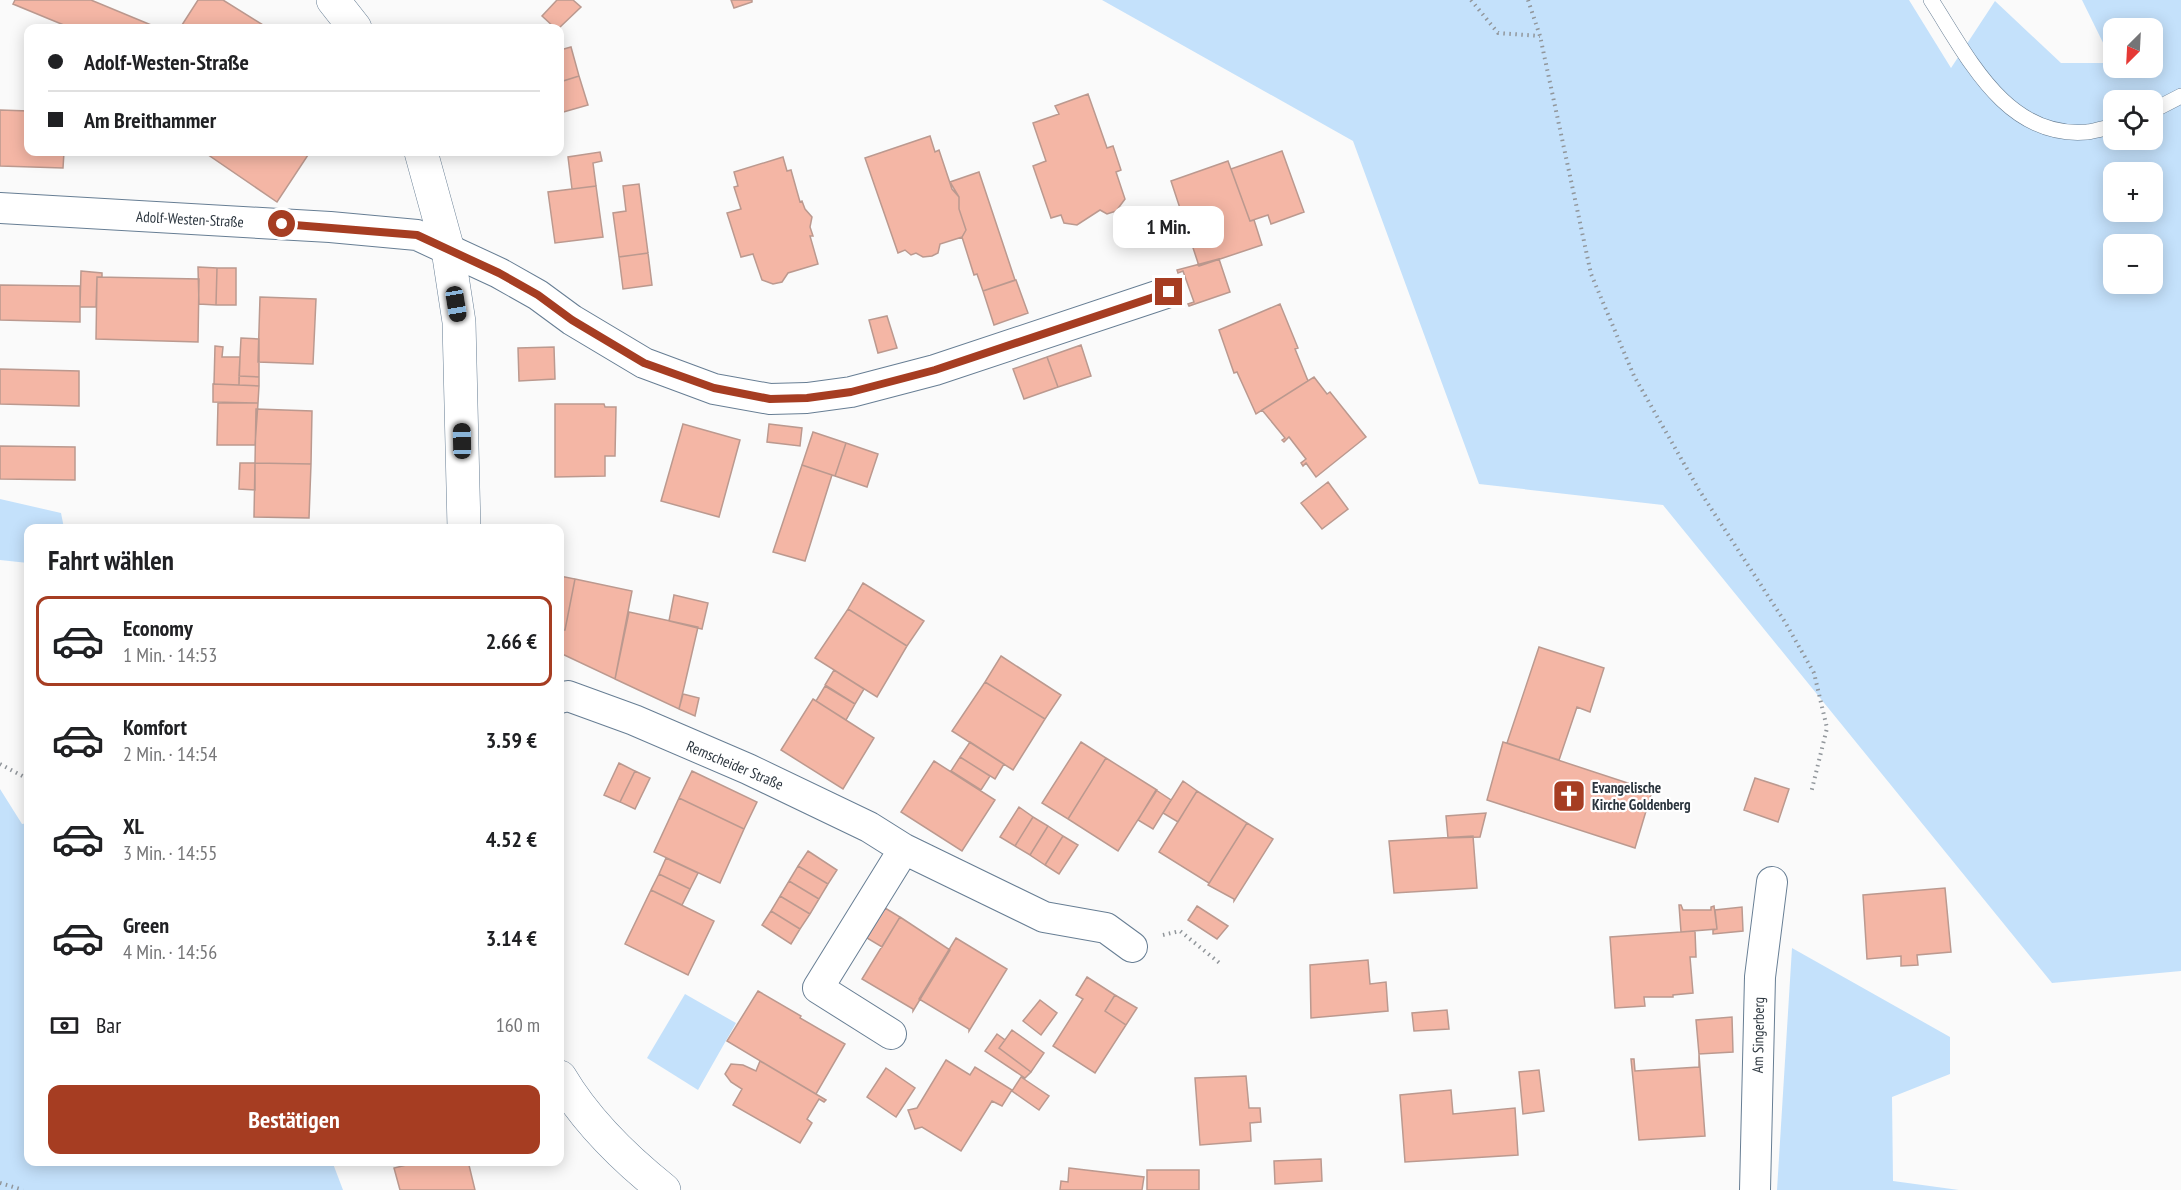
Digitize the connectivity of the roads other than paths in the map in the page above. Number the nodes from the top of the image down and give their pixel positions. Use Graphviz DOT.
graph roads {
  1 [pos="333,0"];
  2 [pos="1931,0"];
  3 [pos="352,24"];
  4 [pos="2180,96"];
  5 [pos="2163,105"];
  6 [pos="2103,128"];
  7 [pos="423,156"];
  8 [pos="0,208"];
  9 [pos="448,250"];
  10 [pos="1169,292"];
  11 [pos="464,524"];
  12 [pos="564,697"];
  13 [pos="904,849"];
  14 [pos="1772,882"];
  15 [pos="1132,947"];
  16 [pos="891,1034"];
  17 [pos="564,1083"];
  18 [pos="664,1190"];
  19 [pos="1755,1190"];
  1 -- 3 [label="main road"];
  2 -- 6 [label="lane"];
  4 -- 5 [label="lane"];
  7 -- 9 [label="main road"];
  8 -- 9 [label="street, Adolf-Westen-Straße"];
  9 -- 10 [label="street, Adolf-Westen-Straße"];
  9 -- 11 [label="main road"];
  12 -- 13 [label="street, Remscheider Straße"];
  13 -- 15 [label="street, Remscheider Straße"];
  13 -- 16 [label="street"];
  14 -- 19 [label="street, Am Singerberg"];
  17 -- 18 [label="main road"];
}
